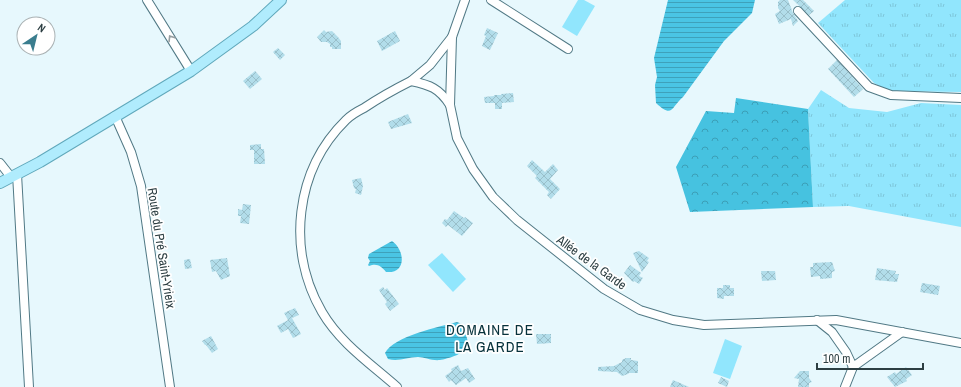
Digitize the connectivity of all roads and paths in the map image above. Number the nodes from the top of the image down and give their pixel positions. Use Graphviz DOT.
graph roads {
  1 [pos="147,0"];
  2 [pos="281,0"];
  3 [pos="465,0"];
  4 [pos="491,0"];
  5 [pos="798,11"];
  6 [pos="452,37"];
  7 [pos="568,49"];
  8 [pos="191,71"];
  9 [pos="411,81"];
  10 [pos="961,98"];
  11 [pos="450,105"];
  12 [pos="115,116"];
  13 [pos="0,163"];
  14 [pos="14,176"];
  15 [pos="0,182"];
  16 [pos="816,320"];
  17 [pos="902,332"];
  18 [pos="961,343"];
  19 [pos="853,367"];
  20 [pos="29,387"];
  21 [pos="170,387"];
  22 [pos="397,387"];
  23 [pos="845,387"];
  8 -- 1 [label="street, one-way"];
  2 -- 8 [label="main road"];
  3 -- 6 [label="street, Allée de la Garde"];
  4 -- 7 [label="street"];
  5 -- 10 [label="street"];
  6 -- 9 [label="street, Allée de la Garde"];
  6 -- 11 [label="street, Allée de la Garde"];
  8 -- 12 [label="main road"];
  9 -- 11 [label="street, Allée de la Garde"];
  9 -- 22 [label="street, Allée de la Garde"];
  11 -- 16 [label="street, Allée de la Garde"];
  12 -- 14 [label="main road"];
  12 -- 21 [label="street, Route du Pré Saint-Yrieix"];
  13 -- 14 [label="street"];
  14 -- 15 [label="main road"];
  14 -- 20 [label="street"];
  16 -- 17 [label="street, Allée de la Garde"];
  16 -- 19 [label="street"];
  17 -- 18 [label="street, Allée de la Garde"];
  17 -- 19 [label="street"];
  19 -- 23 [label="street"];
}
